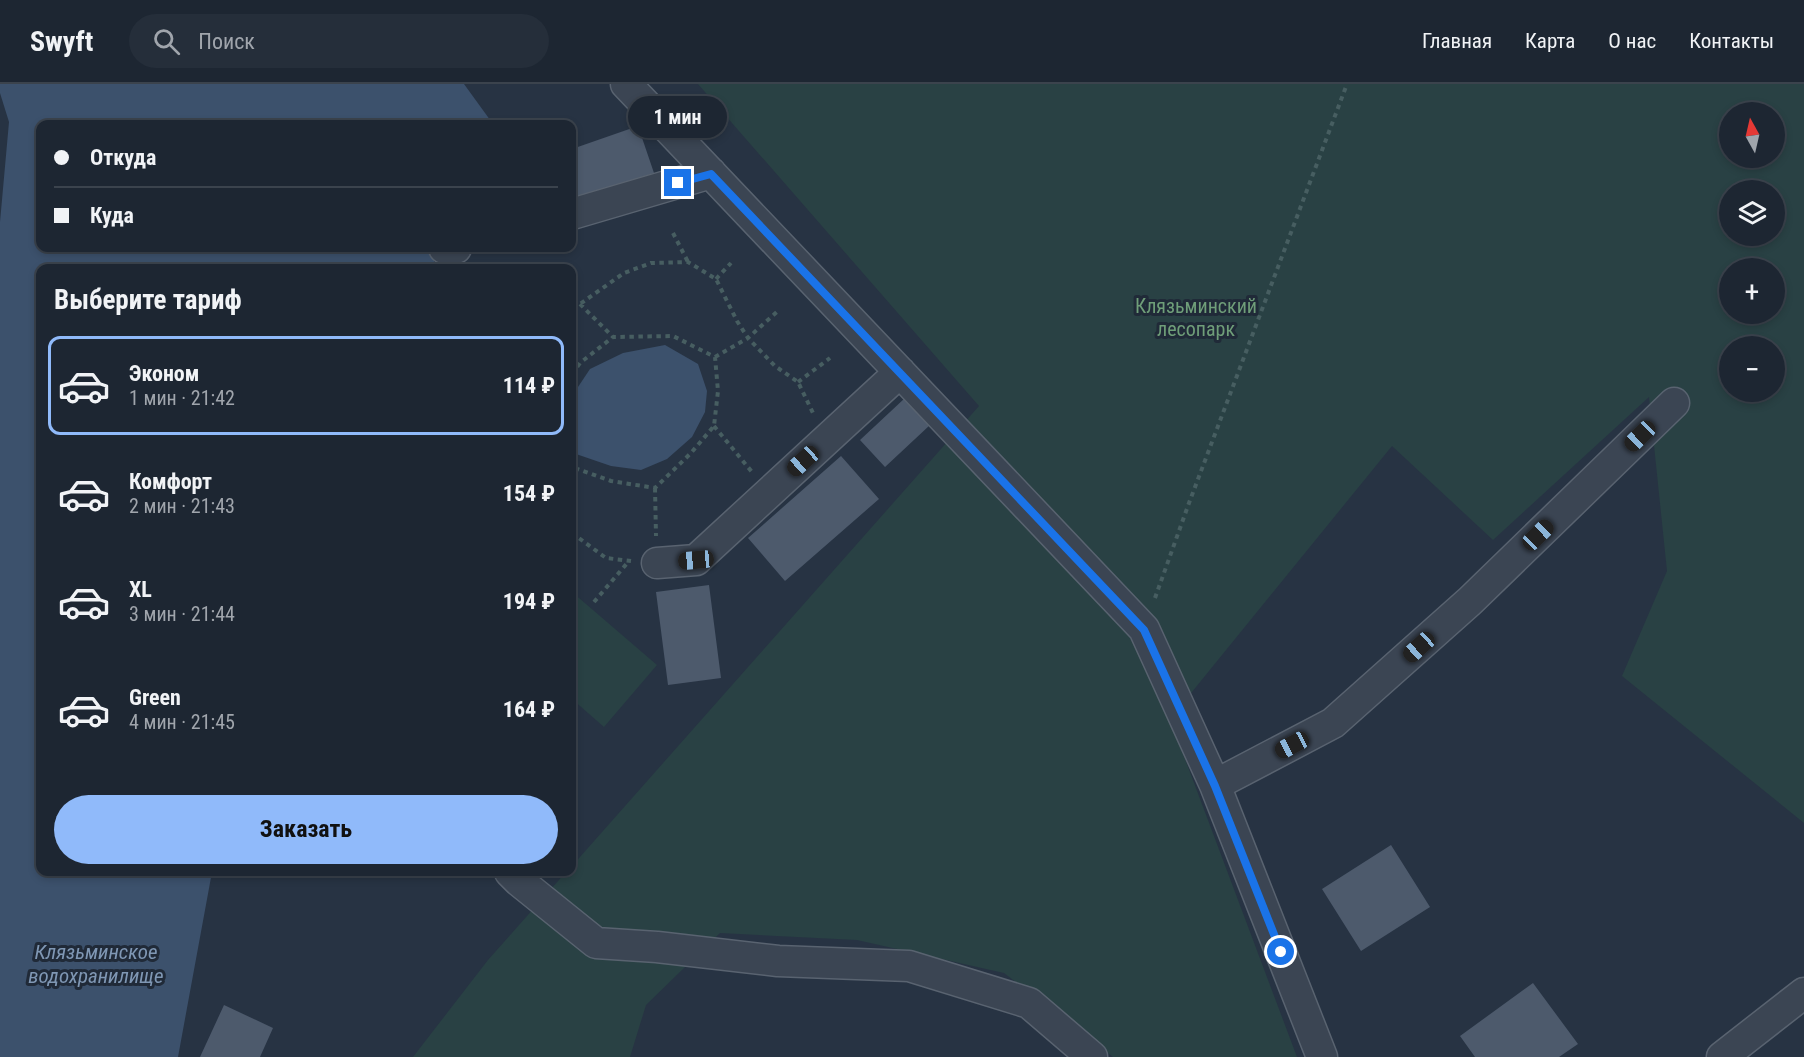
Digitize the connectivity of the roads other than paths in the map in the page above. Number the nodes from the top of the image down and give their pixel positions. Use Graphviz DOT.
graph roads {
  1 [pos="626,84"];
  2 [pos="711,174"];
  3 [pos="576,213"];
  4 [pos="900,372"];
  5 [pos="1674,403"];
  6 [pos="643,562"];
  7 [pos="1215,786"];
  8 [pos="514,876"];
  9 [pos="1804,993"];
  10 [pos="1092,1057"];
  11 [pos="1322,1057"];
  12 [pos="1722,1057"];
  1 -- 2 [label="lane"];
  2 -- 3 [label="lane"];
  2 -- 4 [label="lane"];
  4 -- 6 [label="lane"];
  4 -- 7 [label="lane"];
  5 -- 7 [label="lane"];
  7 -- 11 [label="lane"];
  8 -- 10 [label="lane"];
  9 -- 12 [label="lane"];
}
